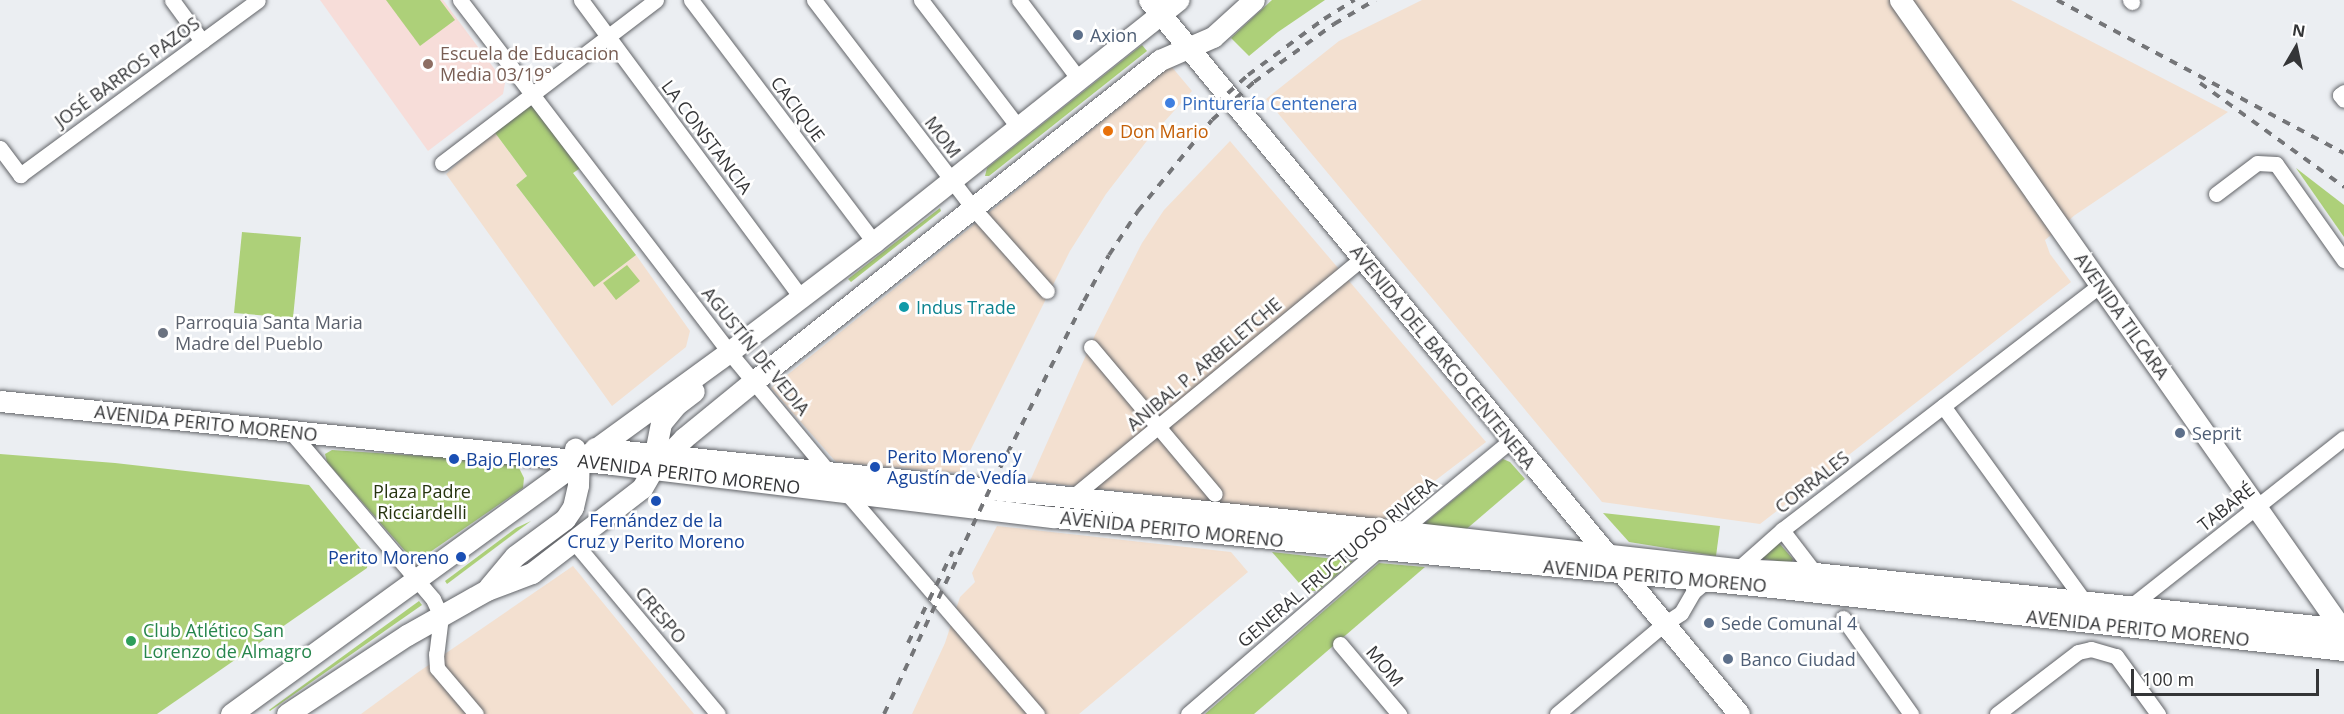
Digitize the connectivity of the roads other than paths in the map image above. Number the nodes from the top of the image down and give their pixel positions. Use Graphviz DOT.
graph roads {
  1 [pos="172,0"];
  2 [pos="258,0"];
  3 [pos="460,0"];
  4 [pos="581,0"];
  5 [pos="656,0"];
  6 [pos="691,0"];
  7 [pos="814,0"];
  8 [pos="921,0"];
  9 [pos="1018,0"];
  10 [pos="1178,0"];
  11 [pos="1254,0"];
  12 [pos="1900,0"];
  13 [pos="1155,7"];
  14 [pos="608,35"];
  15 [pos="202,41"];
  16 [pos="1190,48"];
  17 [pos="1078,78"];
  18 [pos="534,95"];
  19 [pos="1018,127"];
  20 [pos="0,148"];
  21 [pos="442,163"];
  22 [pos="951,180"];
  23 [pos="2216,194"];
  24 [pos="973,208"];
  25 [pos="874,242"];
  26 [pos="1362,258"];
  27 [pos="2344,260"];
  28 [pos="2100,286"];
  29 [pos="1047,291"];
  30 [pos="801,297"];
  31 [pos="1091,347"];
  32 [pos="726,354"];
  33 [pos="754,381"];
  34 [pos="0,391"];
  35 [pos="0,401"];
  36 [pos="1943,406"];
  37 [pos="1158,427"];
  38 [pos="291,432"];
  39 [pos="2344,438"];
  40 [pos="1511,440"];
  41 [pos="596,448"];
  42 [pos="577,454"];
  43 [pos="658,460"];
  44 [pos="827,470"];
  45 [pos="848,493"];
  46 [pos="1215,494"];
  47 [pos="1070,499"];
  48 [pos="2258,506"];
  49 [pos="1782,530"];
  50 [pos="1401,531"];
  51 [pos="574,542"];
  52 [pos="1379,549"];
  53 [pos="1605,554"];
  54 [pos="1738,569"];
  55 [pos="1622,573"];
  56 [pos="1815,573"];
  57 [pos="418,580"];
  58 [pos="1706,581"];
  59 [pos="486,590"];
  60 [pos="2085,602"];
  61 [pos="2131,606"];
  62 [pos="441,616"];
  63 [pos="1843,618"];
  64 [pos="1664,624"];
  65 [pos="2343,630"];
  66 [pos="1340,644"];
  67 [pos="2344,650"];
  68 [pos="231,714"];
  69 [pos="287,714"];
  70 [pos="476,714"];
  71 [pos="718,714"];
  72 [pos="1037,714"];
  73 [pos="1188,714"];
  74 [pos="1399,714"];
  75 [pos="1557,714"];
  76 [pos="1738,714"];
  77 [pos="1911,714"];
  78 [pos="1997,714"];
  79 [pos="2158,714"];
  1 -- 15 [label="street"];
  2 -- 15 [label="street, JOSÉ BARROS PAZOS"];
  3 -- 18 [label="street, AGUSTÍN DE VEDIA"];
  4 -- 14 [label="street, LA CONSTANCIA"];
  5 -- 14 [label="street"];
  6 -- 25 [label="street, CACIQUE"];
  7 -- 22 [label="street, MOM"];
  8 -- 19 [label="street"];
  9 -- 17 [label="street"];
  10 -- 13 [label="main road"];
  11 -- 16 [label="main road"];
  12 -- 28 [label="main road, AVENIDA TILCARA"];
  13 -- 16 [label="main road, AVENIDA DEL BARCO CENTENERA"];
  13 -- 17 [label="main road"];
  14 -- 18 [label="street"];
  14 -- 30 [label="street, LA CONSTANCIA"];
  15 -- 20 [label="street, JOSÉ BARROS PAZOS"];
  16 -- 24 [label="main road"];
  16 -- 26 [label="main road, AVENIDA DEL BARCO CENTENERA"];
  17 -- 19 [label="main road"];
  18 -- 21 [label="street"];
  18 -- 32 [label="street, AGUSTÍN DE VEDIA"];
  19 -- 22 [label="main road"];
  22 -- 24 [label="street, MOM"];
  22 -- 25 [label="main road"];
  23 -- 27 [label="street"];
  24 -- 29 [label="street, MOM"];
  24 -- 33 [label="main road"];
  25 -- 30 [label="main road"];
  26 -- 37 [label="street, ANIBAL P. ARBELETCHE"];
  26 -- 40 [label="main road, AVENIDA DEL BARCO CENTENERA"];
  28 -- 36 [label="street, CORRALES"];
  28 -- 48 [label="main road, AVENIDA TILCARA"];
  30 -- 32 [label="main road"];
  31 -- 37 [label="street"];
  32 -- 33 [label="street, AGUSTÍN DE VEDIA"];
  32 -- 41 [label="main road"];
  32 -- 43 [label="main road"];
  33 -- 43 [label="main road"];
  33 -- 44 [label="street, AGUSTÍN DE VEDIA"];
  34 -- 42 [label="main road, AVENIDA PERITO MORENO"];
  35 -- 38 [label="main road, AVENIDA PERITO MORENO"];
  36 -- 49 [label="street, CORRALES"];
  36 -- 60 [label="street"];
  37 -- 46 [label="street"];
  37 -- 47 [label="street, ANIBAL P. ARBELETCHE"];
  38 -- 42 [label="main road, AVENIDA PERITO MORENO"];
  38 -- 57 [label="street"];
  39 -- 48 [label="street, TABARÉ"];
  40 -- 50 [label="street, GENERAL FRUCTUOSO RIVERA"];
  40 -- 53 [label="main road, AVENIDA DEL BARCO CENTENERA"];
  41 -- 42 [label="main road"];
  41 -- 43 [label="main road, AVENIDA PERITO MORENO"];
  42 -- 43 [label="main road, AVENIDA PERITO MORENO"];
  42 -- 57 [label="main road"];
  42 -- 59 [label="main road"];
  43 -- 44 [label="main road, AVENIDA PERITO MORENO"];
  43 -- 45 [label="main road, AVENIDA PERITO MORENO"];
  43 -- 51 [label="main road"];
  44 -- 45 [label="street, AGUSTÍN DE VEDIA"];
  44 -- 47 [label="main road, AVENIDA PERITO MORENO"];
  45 -- 52 [label="main road, AVENIDA PERITO MORENO"];
  45 -- 72 [label="street, AGUSTÍN DE VEDIA"];
  47 -- 50 [label="main road, AVENIDA PERITO MORENO"];
  48 -- 61 [label="street, TABARÉ"];
  48 -- 65 [label="main road, AVENIDA TILCARA"];
  49 -- 54 [label="street, CORRALES"];
  49 -- 56 [label="street"];
  50 -- 52 [label="street, GENERAL FRUCTUOSO RIVERA"];
  50 -- 53 [label="main road, AVENIDA PERITO MORENO"];
  51 -- 59 [label="main road"];
  51 -- 71 [label="street, CRESPO"];
  52 -- 55 [label="main road, AVENIDA PERITO MORENO"];
  52 -- 73 [label="street, GENERAL FRUCTUOSO RIVERA"];
  53 -- 54 [label="main road, AVENIDA PERITO MORENO"];
  53 -- 55 [label="main road, AVENIDA DEL BARCO CENTENERA"];
  54 -- 56 [label="main road, AVENIDA PERITO MORENO"];
  54 -- 58 [label="street, CORRALES"];
  55 -- 58 [label="main road, AVENIDA PERITO MORENO"];
  55 -- 64 [label="main road, AVENIDA DEL BARCO CENTENERA"];
  56 -- 60 [label="main road, AVENIDA PERITO MORENO"];
  57 -- 62 [label="street"];
  57 -- 68 [label="main road"];
  58 -- 64 [label="street, CORRALES"];
  58 -- 67 [label="main road, AVENIDA PERITO MORENO"];
  59 -- 62 [label="main road"];
  60 -- 61 [label="main road, AVENIDA PERITO MORENO"];
  61 -- 65 [label="main road, AVENIDA PERITO MORENO"];
  62 -- 69 [label="main road"];
  62 -- 70 [label="street"];
  63 -- 77 [label="street"];
  64 -- 75 [label="street, CORRALES"];
  64 -- 76 [label="main road, AVENIDA DEL BARCO CENTENERA"];
  66 -- 74 [label="street, MOM"];
  78 -- 79 [label="street"];
}
